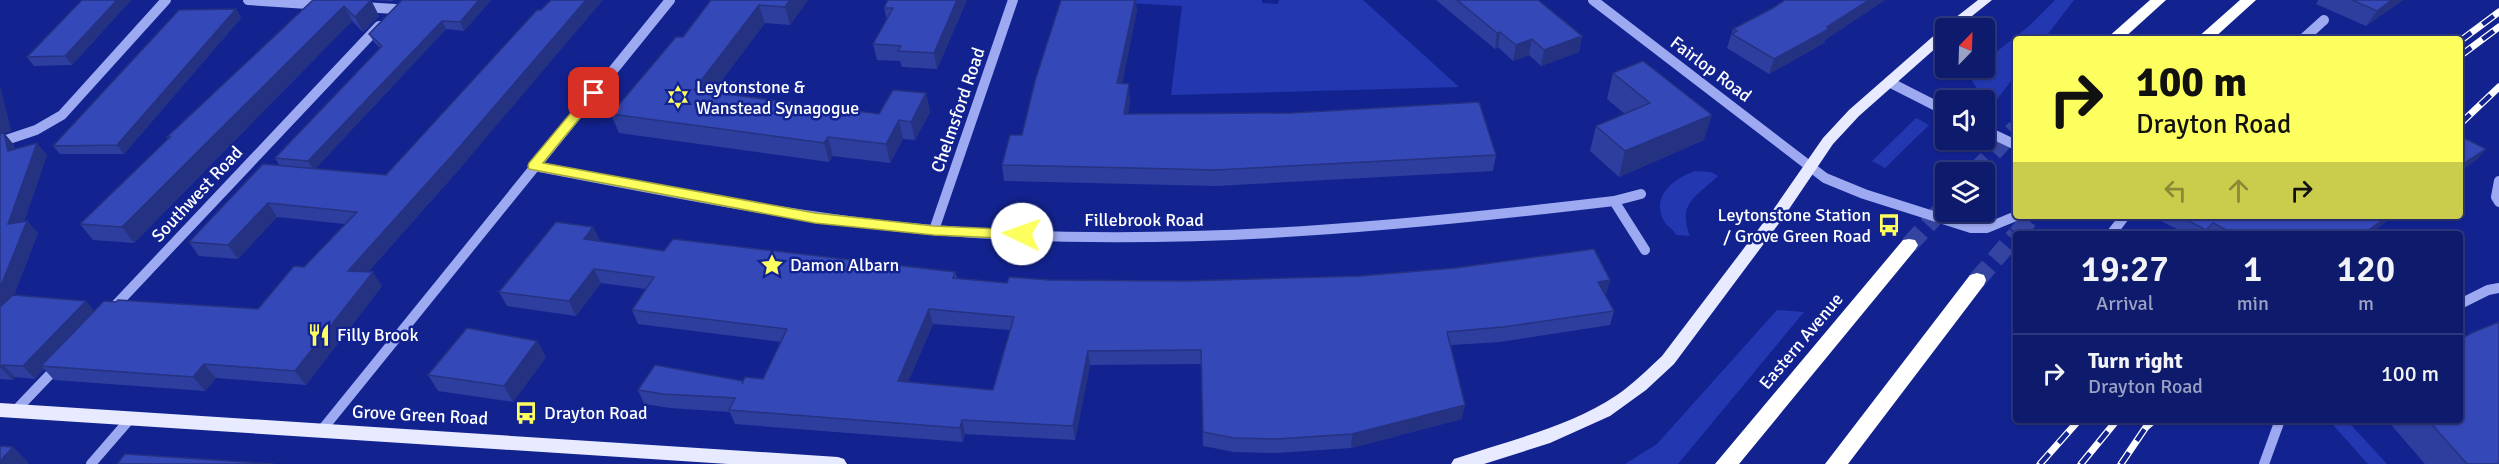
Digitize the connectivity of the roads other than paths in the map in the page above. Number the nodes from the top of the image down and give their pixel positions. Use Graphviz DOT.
graph roads {
  1 [pos="166,0"];
  2 [pos="248,0"];
  3 [pos="404,0"];
  4 [pos="670,0"];
  5 [pos="1013,0"];
  6 [pos="1593,0"];
  7 [pos="1986,0"];
  8 [pos="2159,0"];
  9 [pos="2249,0"];
  10 [pos="339,6"];
  11 [pos="350,6"];
  12 [pos="395,9"];
  13 [pos="1963,18"];
  14 [pos="2324,20"];
  15 [pos="2117,36"];
  16 [pos="2207,36"];
  17 [pos="2306,36"];
  18 [pos="1935,42"];
  19 [pos="1889,82"];
  20 [pos="1935,105"];
  21 [pos="1995,135"];
  22 [pos="0,142"];
  23 [pos="2013,144"];
  24 [pos="534,166"];
  25 [pos="1808,167"];
  26 [pos="2499,181"];
  27 [pos="1641,194"];
  28 [pos="1614,201"];
  29 [pos="2499,202"];
  30 [pos="2013,217"];
  31 [pos="2123,219"];
  32 [pos="934,230"];
  33 [pos="2113,231"];
  34 [pos="1909,245"];
  35 [pos="1645,250"];
  36 [pos="1977,280"];
  37 [pos="2499,288"];
  38 [pos="2463,302"];
  39 [pos="100,321"];
  40 [pos="62,361"];
  41 [pos="7,411"];
  42 [pos="130,419"];
  43 [pos="2279,423"];
  44 [pos="321,431"];
  45 [pos="91,464"];
  46 [pos="838,464"];
  47 [pos="1460,464"];
  48 [pos="1726,464"];
  49 [pos="1836,464"];
  50 [pos="2264,464"];
  1 -- 22 [label="street"];
  2 -- 10 [label="street"];
  3 -- 12 [label="street, Southwest Road"];
  4 -- 24 [label="street"];
  5 -- 32 [label="street, Chelmsford Road"];
  6 -- 25 [label="street, Fairlop Road"];
  7 -- 13 [label="main road"];
  8 -- 15 [label="highway"];
  9 -- 16 [label="highway"];
  11 -- 12 [label="street"];
  12 -- 39 [label="street, Southwest Road"];
  14 -- 17 [label="street"];
  18 -- 19 [label="main road"];
  19 -- 20 [label="street"];
  19 -- 25 [label="main road"];
  21 -- 23 [label="street"];
  24 -- 32 [label="street, Fillebrook Road"];
  24 -- 44 [label="street"];
  25 -- 30 [label="street"];
  25 -- 47 [label="main road"];
  26 -- 29 [label="street"];
  27 -- 28 [label="street, Fillebrook Road"];
  28 -- 32 [label="street, Fillebrook Road"];
  28 -- 35 [label="street"];
  31 -- 33 [label="street"];
  34 -- 48 [label="highway, Eastern Avenue"];
  36 -- 49 [label="highway"];
  37 -- 38 [label="street"];
  40 -- 41 [label="street"];
  41 -- 42 [label="main road, Grove Green Road"];
  42 -- 44 [label="main road, Grove Green Road"];
  42 -- 45 [label="street"];
  43 -- 50 [label="street"];
  44 -- 46 [label="main road, Grove Green Road"];
}
